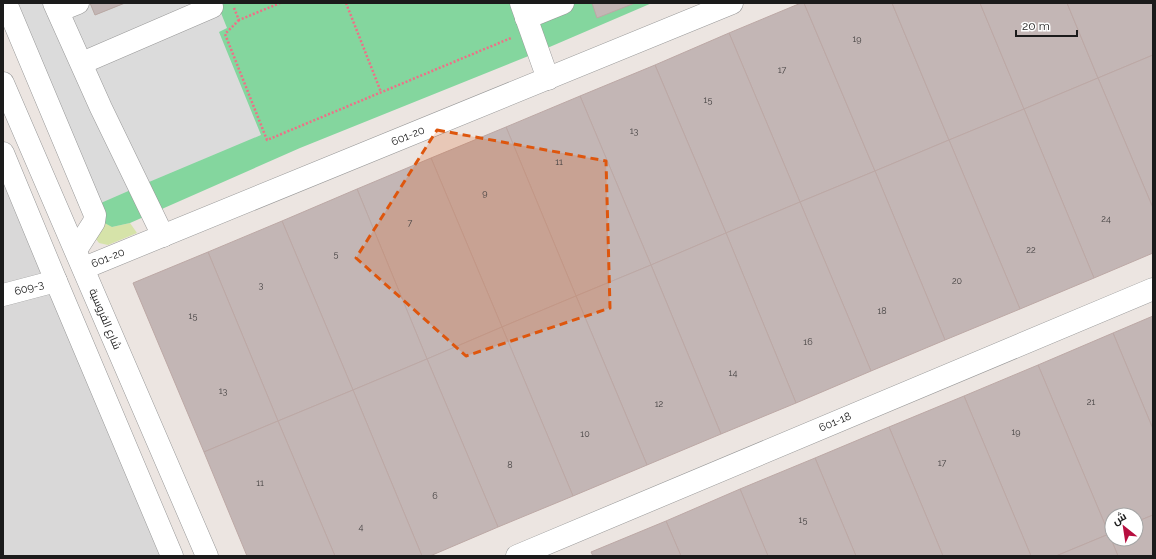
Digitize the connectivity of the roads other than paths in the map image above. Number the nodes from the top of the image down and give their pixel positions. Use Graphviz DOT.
graph roads {
  1 [pos="6,3"];
  2 [pos="78,3"];
  3 [pos="563,3"];
  4 [pos="732,3"];
  5 [pos="222,5"];
  6 [pos="56,7"];
  7 [pos="521,19"];
  8 [pos="82,63"];
  9 [pos="548,79"];
  10 [pos="3,83"];
  11 [pos="3,153"];
  12 [pos="163,236"];
  13 [pos="80,259"];
  14 [pos="56,281"];
  15 [pos="1153,289"];
  16 [pos="3,295"];
  17 [pos="172,556"];
  18 [pos="207,556"];
  19 [pos="516,556"];
  1 -- 13 [label="street"];
  2 -- 6 [label="street"];
  3 -- 7 [label="street"];
  4 -- 9 [label="street, 601-20"];
  5 -- 8 [label="street"];
  6 -- 8 [label="street"];
  7 -- 9 [label="street"];
  8 -- 12 [label="street"];
  9 -- 12 [label="street, 601-20"];
  10 -- 13 [label="street, شارع الفروسية"];
  11 -- 14 [label="street"];
  12 -- 13 [label="street, 601-20"];
  13 -- 18 [label="street, شارع الفروسية"];
  14 -- 16 [label="street, 609-3"];
  14 -- 17 [label="street"];
  15 -- 19 [label="street, 601-18"];
}
